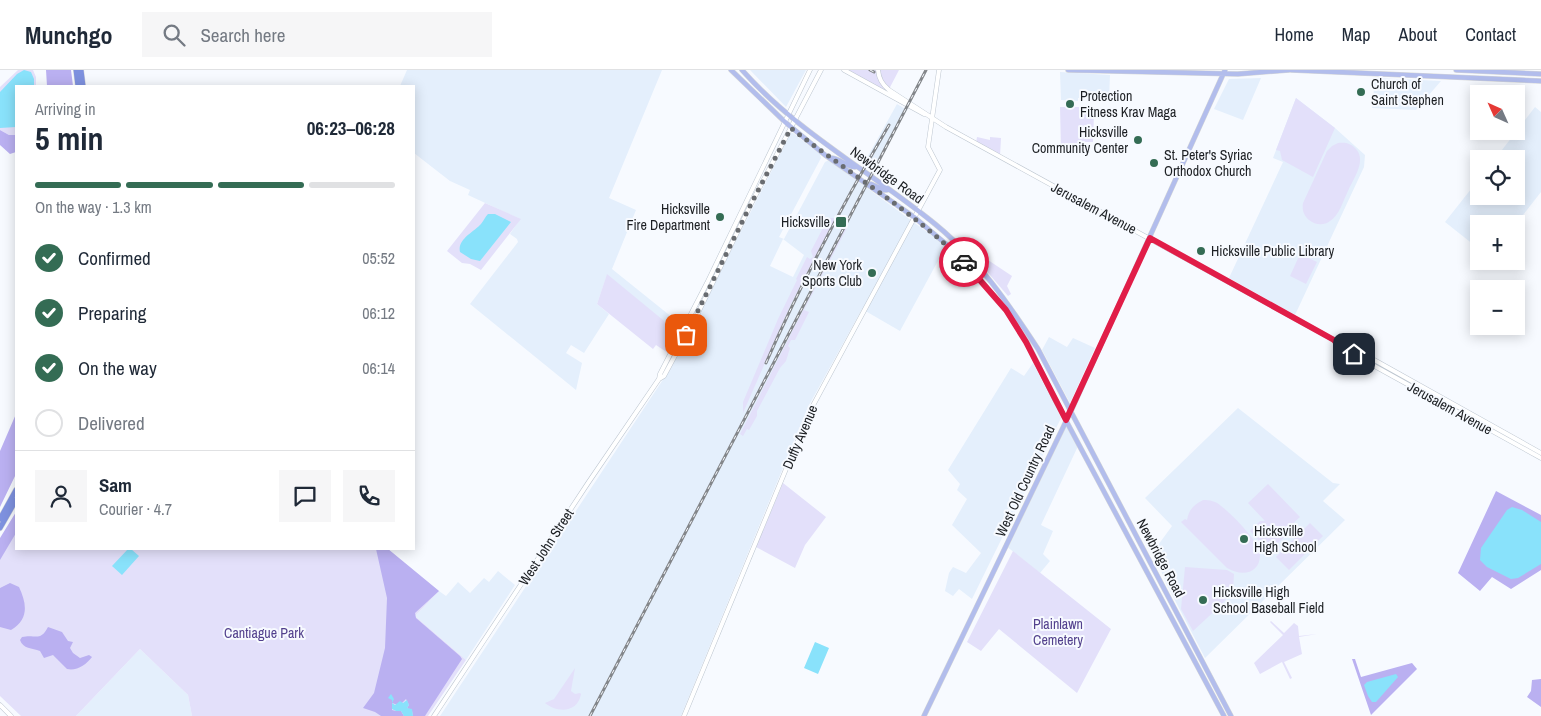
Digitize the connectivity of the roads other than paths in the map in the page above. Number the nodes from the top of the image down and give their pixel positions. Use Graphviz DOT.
graph roads {
  1 [pos="76,70"];
  2 [pos="81,70"];
  3 [pos="731,70"];
  4 [pos="742,70"];
  5 [pos="810,70"];
  6 [pos="821,70"];
  7 [pos="844,70"];
  8 [pos="878,70"];
  9 [pos="939,70"];
  10 [pos="1068,70"];
  11 [pos="1290,70"];
  12 [pos="1456,70"];
  13 [pos="1224,72"];
  14 [pos="1541,74"];
  15 [pos="1541,81"];
  16 [pos="78,85"];
  17 [pos="83,85"];
  18 [pos="788,114"];
  19 [pos="932,119"];
  20 [pos="796,120"];
  21 [pos="784,122"];
  22 [pos="791,128"];
  23 [pos="830,158"];
  24 [pos="857,167"];
  25 [pos="869,185"];
  26 [pos="888,190"];
  27 [pos="918,211"];
  28 [pos="914,217"];
  29 [pos="1150,238"];
  30 [pos="728,239"];
  31 [pos="728,251"];
  32 [pos="1011,306"];
  33 [pos="1006,310"];
  34 [pos="1334,340"];
  35 [pos="1035,345"];
  36 [pos="1030,350"];
  37 [pos="670,356"];
  38 [pos="672,361"];
  39 [pos="659,379"];
  40 [pos="1070,411"];
  41 [pos="1066,420"];
  42 [pos="1541,453"];
  43 [pos="1541,458"];
  44 [pos="15,492"];
  45 [pos="15,502"];
  46 [pos="0,519"];
  47 [pos="0,528"];
  48 [pos="0,705"];
  49 [pos="11,716"];
  50 [pos="434,716"];
  51 [pos="684,716"];
  52 [pos="924,716"];
  53 [pos="1224,716"];
  54 [pos="1231,716"];
  1 -- 16 [label="highway"];
  2 -- 17 [label="highway"];
  3 -- 21 [label="main road"];
  4 -- 18 [label="main road, Newbridge Road"];
  5 -- 18 [label="main road, West John Street"];
  6 -- 20 [label="main road, West John Street"];
  7 -- 19 [label="main road, Jerusalem Avenue"];
  8 -- 19 [label="main road, Jerusalem Avenue"];
  9 -- 19 [label="main road"];
  10 -- 13 [label="main road"];
  11 -- 13 [label="main road"];
  11 -- 15 [label="main road"];
  12 -- 14 [label="main road"];
  13 -- 29 [label="main road, West Old Country Road"];
  18 -- 20 [label="main road, Newbridge Road"];
  18 -- 21 [label="main road, West John Street"];
  19 -- 27 [label="main road, Duffy Avenue"];
  19 -- 29 [label="main road, Jerusalem Avenue"];
  20 -- 22 [label="main road, West John Street"];
  20 -- 24 [label="main road, Newbridge Road"];
  21 -- 22 [label="main road"];
  21 -- 30 [label="main road, West John Street"];
  22 -- 23 [label="main road"];
  22 -- 31 [label="main road, West John Street"];
  23 -- 24 [label="main road"];
  23 -- 25 [label="main road, Newbridge Road"];
  24 -- 26 [label="main road, Newbridge Road"];
  25 -- 26 [label="main road"];
  25 -- 28 [label="main road, Newbridge Road"];
  26 -- 27 [label="main road, Newbridge Road"];
  27 -- 28 [label="main road, Duffy Avenue"];
  27 -- 32 [label="main road, Newbridge Road"];
  28 -- 33 [label="main road, Newbridge Road"];
  28 -- 51 [label="main road, Duffy Avenue"];
  29 -- 34 [label="main road, Jerusalem Avenue"];
  29 -- 40 [label="main road, West Old Country Road"];
  30 -- 31 [label="main road"];
  30 -- 37 [label="main road, West John Street"];
  31 -- 38 [label="main road, West John Street"];
  32 -- 33 [label="main road"];
  32 -- 35 [label="main road, Newbridge Road"];
  33 -- 36 [label="main road, Newbridge Road"];
  34 -- 42 [label="main road, Jerusalem Avenue"];
  34 -- 43 [label="main road, Jerusalem Avenue"];
  35 -- 36 [label="main road"];
  35 -- 40 [label="main road, Newbridge Road"];
  36 -- 41 [label="main road, Newbridge Road"];
  37 -- 38 [label="main road"];
  37 -- 39 [label="main road, West John Street"];
  38 -- 39 [label="main road, West John Street"];
  39 -- 50 [label="main road, West John Street"];
  40 -- 41 [label="main road, West Old Country Road"];
  40 -- 54 [label="main road, Newbridge Road"];
  41 -- 52 [label="main road, West Old Country Road"];
  41 -- 53 [label="main road, Newbridge Road"];
  44 -- 46 [label="highway"];
  45 -- 47 [label="highway"];
  48 -- 49 [label="main road"];
}
